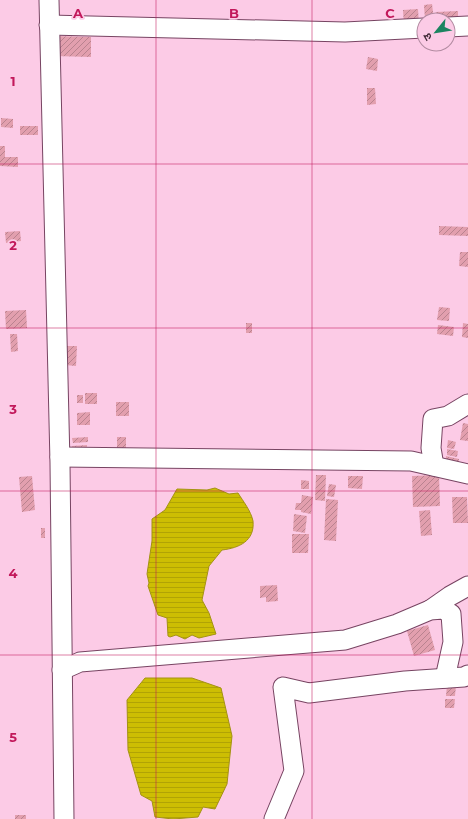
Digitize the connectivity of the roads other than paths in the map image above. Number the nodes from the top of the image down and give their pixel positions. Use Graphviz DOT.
graph roads {
  1 [pos="48,0"];
  2 [pos="49,25"];
  3 [pos="468,26"];
  4 [pos="456,27"];
  5 [pos="416,28"];
  6 [pos="468,404"];
  7 [pos="60,457"];
  8 [pos="434,466"];
  9 [pos="468,474"];
  10 [pos="468,586"];
  11 [pos="430,610"];
  12 [pos="62,662"];
  13 [pos="468,675"];
  14 [pos="445,678"];
  15 [pos="64,819"];
  16 [pos="274,819"];
  1 -- 2 [label="street"];
  2 -- 5 [label="street"];
  2 -- 7 [label="street"];
  3 -- 4 [label="street"];
  6 -- 8 [label="street"];
  7 -- 8 [label="street"];
  7 -- 12 [label="street"];
  8 -- 9 [label="street"];
  10 -- 11 [label="street"];
  11 -- 12 [label="street"];
  11 -- 14 [label="street"];
  12 -- 15 [label="street"];
  13 -- 14 [label="street"];
  14 -- 16 [label="street"];
}
